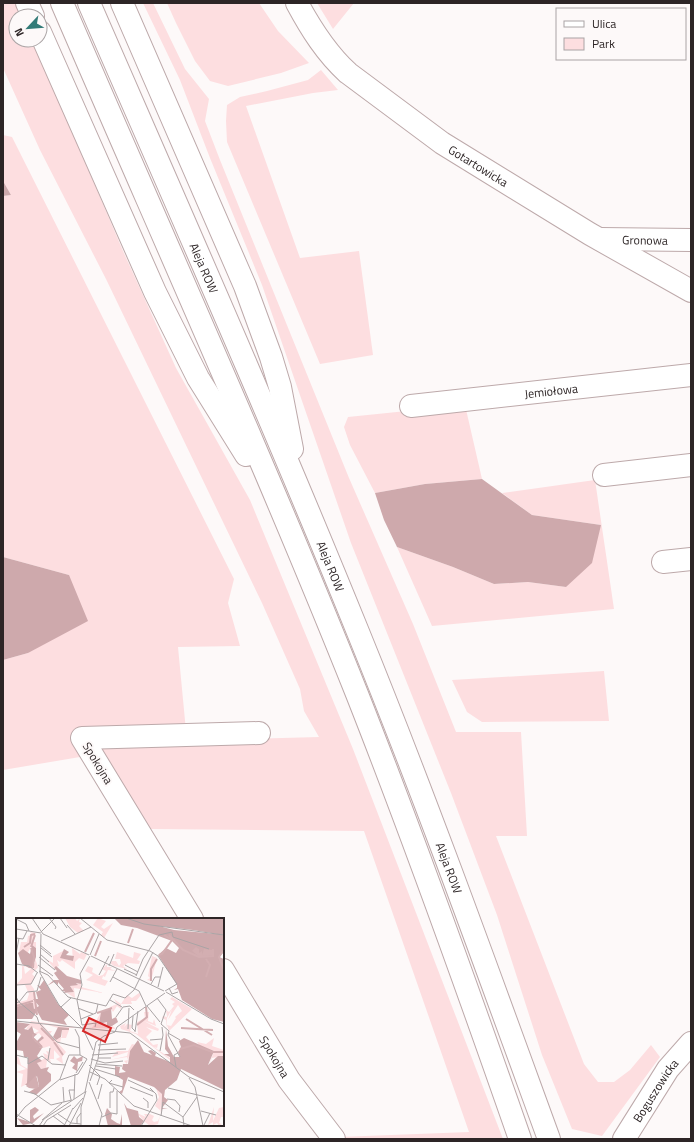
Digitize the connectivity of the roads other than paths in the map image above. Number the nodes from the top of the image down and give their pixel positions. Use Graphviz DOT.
graph roads {
  1 [pos="62,3"];
  2 [pos="89,3"];
  3 [pos="122,3"];
  4 [pos="297,3"];
  5 [pos="47,48"];
  6 [pos="599,239"];
  7 [pos="691,240"];
  8 [pos="691,291"];
  9 [pos="691,375"];
  10 [pos="411,406"];
  11 [pos="691,465"];
  12 [pos="604,475"];
  13 [pos="300,492"];
  14 [pos="284,517"];
  15 [pos="691,559"];
  16 [pos="663,562"];
  17 [pos="259,733"];
  18 [pos="191,918"];
  19 [pos="224,972"];
  20 [pos="691,1044"];
  21 [pos="334,1139"];
  22 [pos="520,1139"];
  23 [pos="549,1139"];
  24 [pos="624,1139"];
  1 -- 14 [label="main road, Aleja ROW"];
  2 -- 13 [label="main road, Aleja ROW"];
  3 -- 13 [label="main road"];
  4 -- 6 [label="main road, Gotartowicka"];
  5 -- 14 [label="main road"];
  6 -- 7 [label="main road, Gronowa"];
  6 -- 8 [label="main road, Gotartowicka"];
  9 -- 10 [label="main road, Jemiołowa"];
  11 -- 12 [label="main road"];
  13 -- 23 [label="main road, Aleja ROW"];
  14 -- 22 [label="main road, Aleja ROW"];
  15 -- 16 [label="main road"];
  17 -- 18 [label="main road, Spokojna"];
  19 -- 21 [label="main road, Spokojna"];
  20 -- 24 [label="main road, Boguszowicka"];
}
